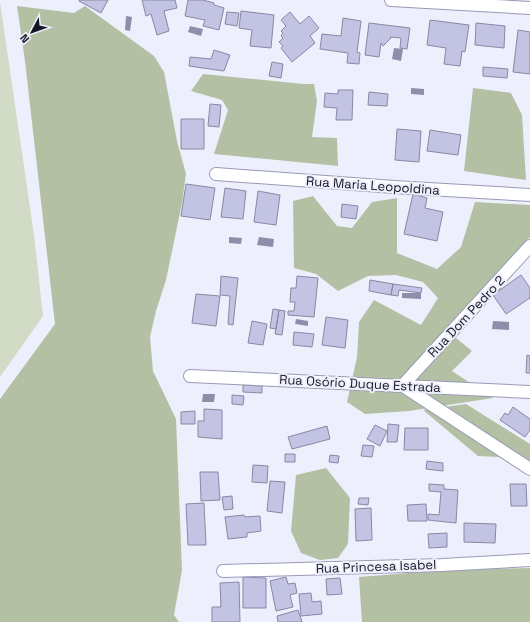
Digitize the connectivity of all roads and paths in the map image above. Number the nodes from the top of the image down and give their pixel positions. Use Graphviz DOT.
graph roads {
  1 [pos="391,0"];
  2 [pos="530,8"];
  3 [pos="216,174"];
  4 [pos="530,195"];
  5 [pos="530,246"];
  6 [pos="190,376"];
  7 [pos="402,386"];
  8 [pos="530,392"];
  9 [pos="530,469"];
  10 [pos="530,560"];
  11 [pos="223,571"];
  1 -- 2 [label="street"];
  3 -- 4 [label="street, Rua Maria Leopoldina"];
  5 -- 7 [label="street, Rua Dom Pedro 2"];
  6 -- 7 [label="street, Rua Osório Duque Estrada"];
  7 -- 8 [label="street, Rua Osório Duque Estrada"];
  7 -- 9 [label="street"];
  10 -- 11 [label="street, Rua Princesa Isabel"];
}
